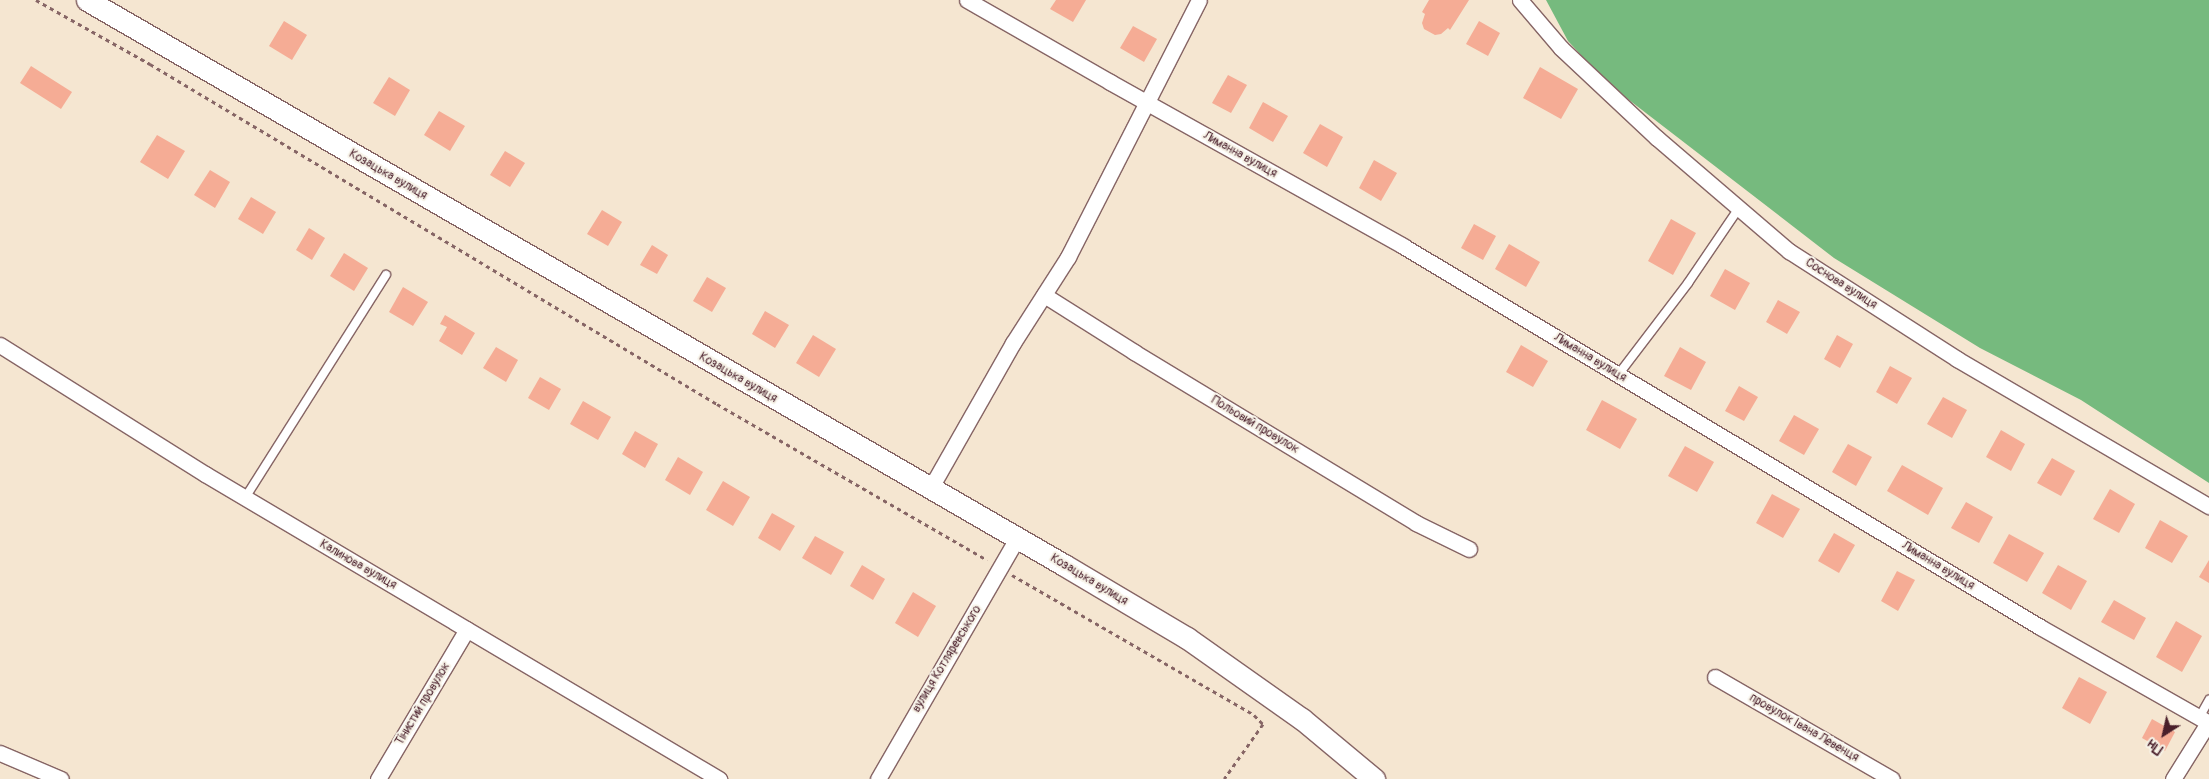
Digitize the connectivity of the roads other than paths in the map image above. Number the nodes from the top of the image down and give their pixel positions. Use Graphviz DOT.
graph roads {
  1 [pos="87,0"];
  2 [pos="967,0"];
  3 [pos="1199,0"];
  4 [pos="1520,0"];
  5 [pos="1147,104"];
  6 [pos="1739,208"];
  7 [pos="386,275"];
  8 [pos="1044,295"];
  9 [pos="0,345"];
  10 [pos="1618,375"];
  11 [pos="930,489"];
  12 [pos="245,498"];
  13 [pos="2209,506"];
  14 [pos="1017,538"];
  15 [pos="1469,550"];
  16 [pos="467,628"];
  17 [pos="1715,676"];
  18 [pos="2209,700"];
  19 [pos="2205,721"];
  20 [pos="0,754"];
  21 [pos="61,779"];
  22 [pos="378,779"];
  23 [pos="719,779"];
  24 [pos="878,779"];
  25 [pos="1374,779"];
  26 [pos="1892,779"];
  27 [pos="2173,779"];
  1 -- 11 [label="main road, Козацька вулиця"];
  2 -- 5 [label="street, Лиманна вулиця"];
  3 -- 5 [label="street"];
  4 -- 6 [label="street, Соснова вулиця"];
  5 -- 8 [label="street"];
  5 -- 10 [label="street, Лиманна вулиця"];
  6 -- 10 [label="lane"];
  6 -- 13 [label="street, Соснова вулиця"];
  7 -- 12 [label="lane"];
  8 -- 11 [label="street"];
  8 -- 15 [label="street, Польовий провулок"];
  9 -- 12 [label="street, Калинова вулиця"];
  10 -- 19 [label="street, Лиманна вулиця"];
  11 -- 14 [label="main road, Козацька вулиця"];
  12 -- 16 [label="street, Калинова вулиця"];
  14 -- 24 [label="street, вулиця Котляревського"];
  14 -- 25 [label="main road, Козацька вулиця"];
  16 -- 22 [label="street, Тінистий провулок"];
  16 -- 23 [label="street, Калинова вулиця"];
  17 -- 26 [label="street, провулок Івана Левенця"];
  18 -- 19 [label="lane"];
  19 -- 27 [label="street"];
  20 -- 21 [label="street"];
}
